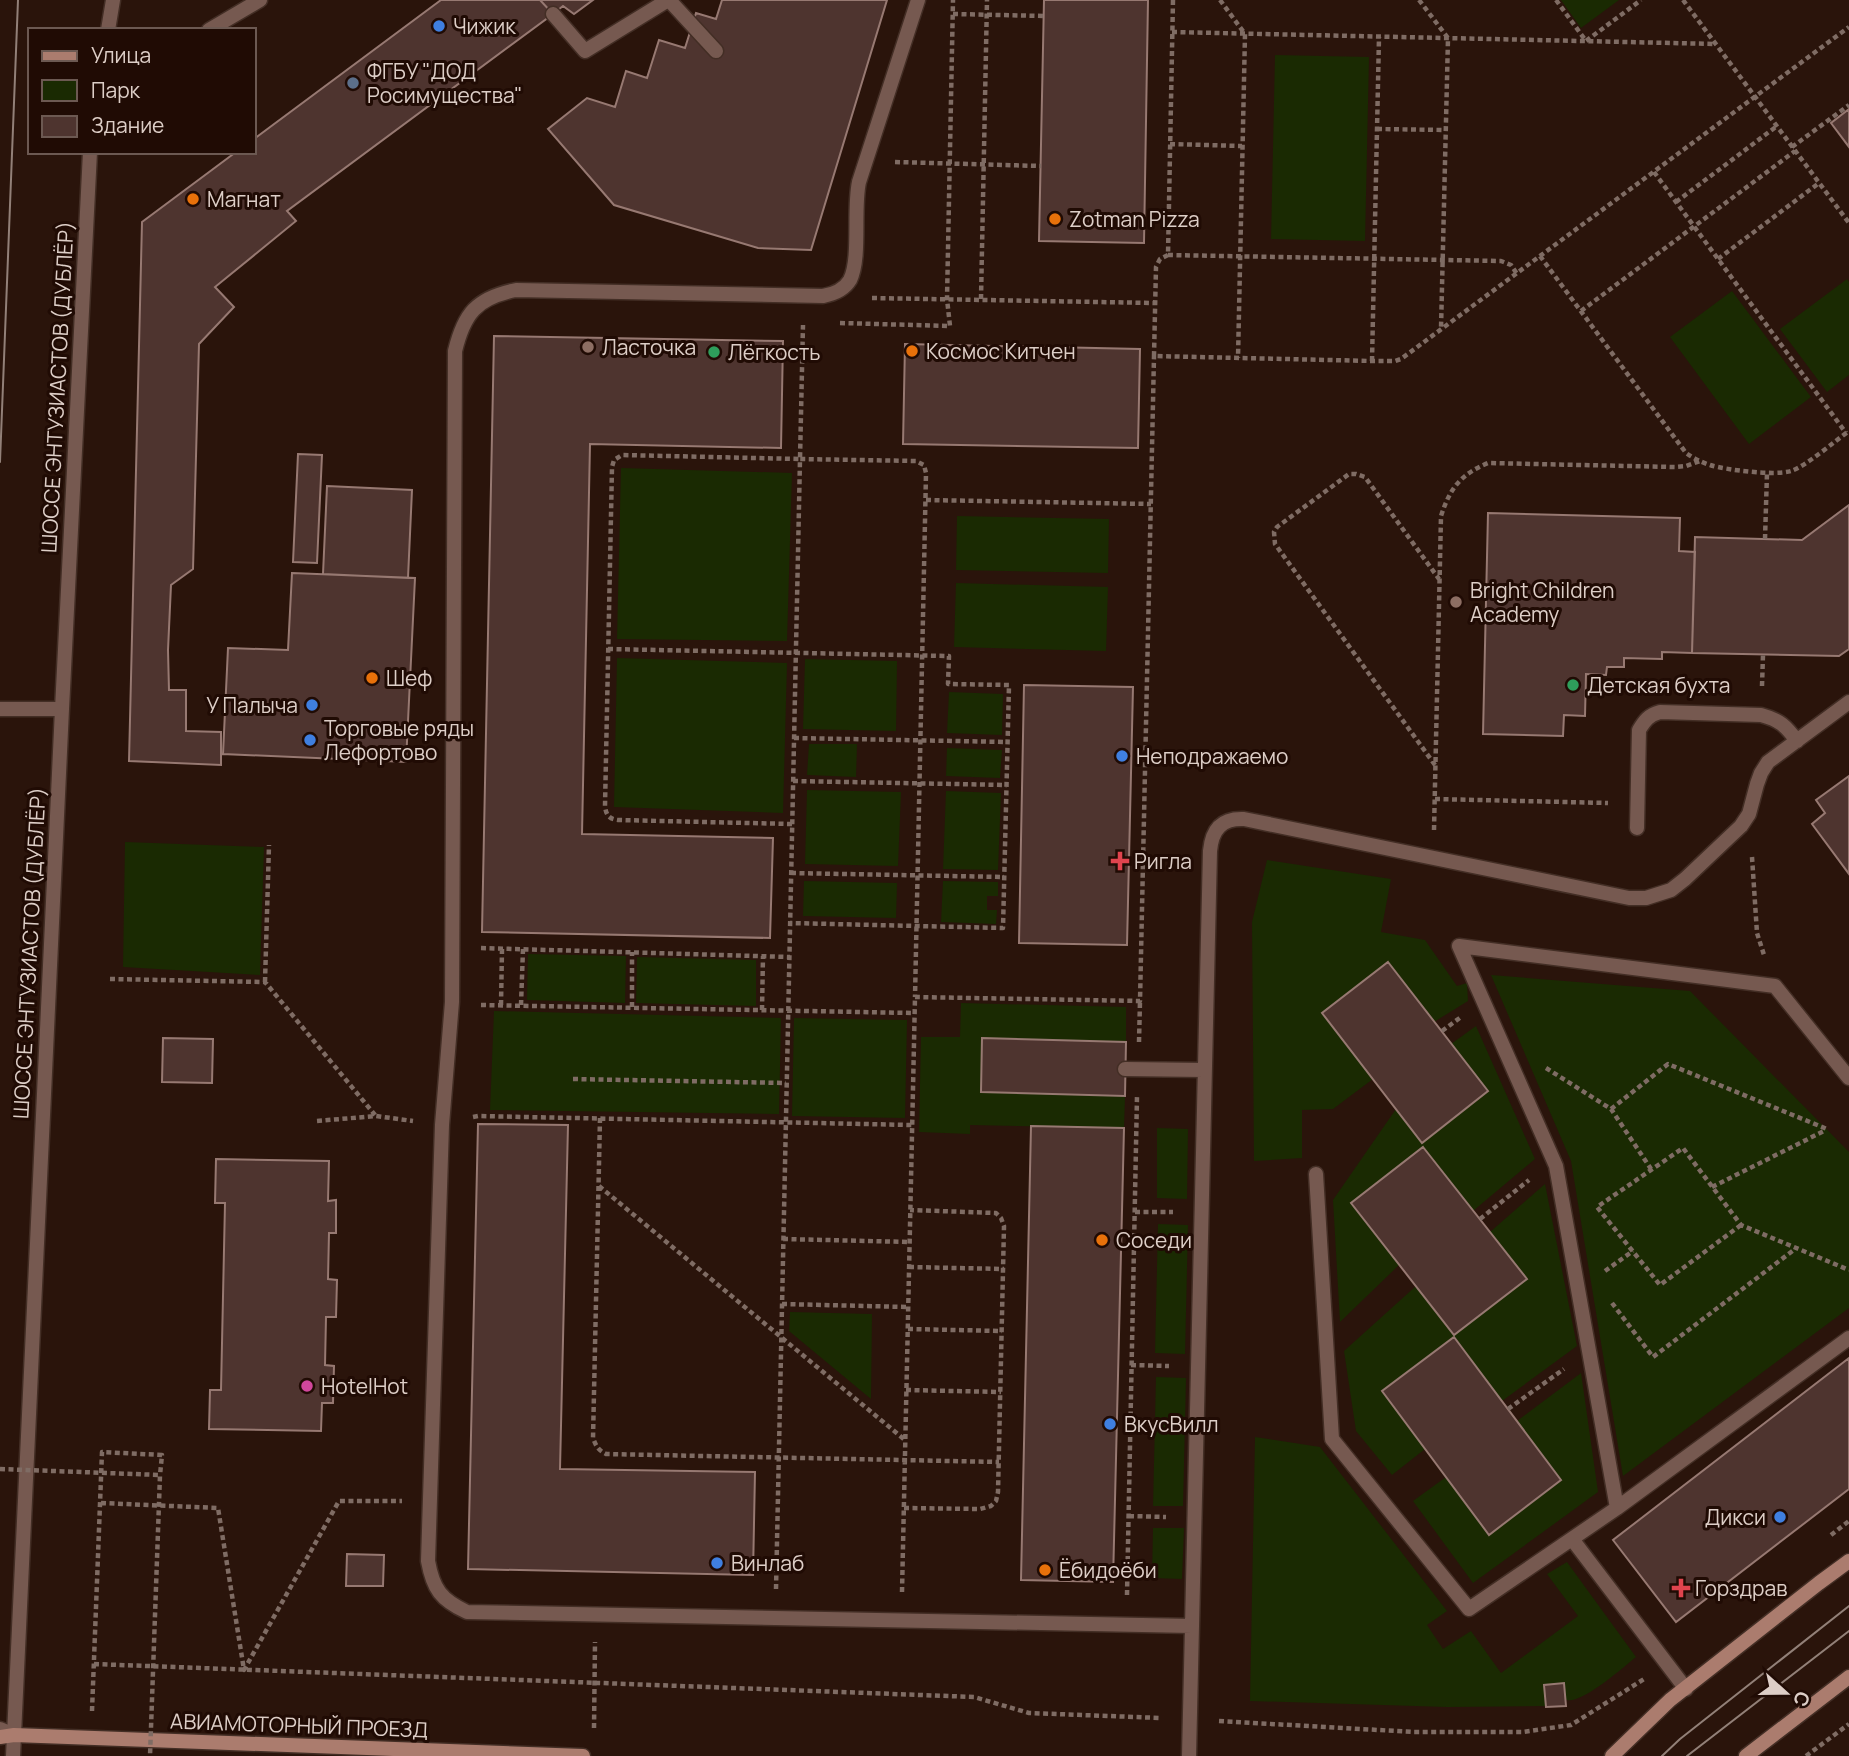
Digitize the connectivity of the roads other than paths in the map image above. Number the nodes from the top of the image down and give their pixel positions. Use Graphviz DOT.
graph roads {
  1 [pos="113,0"];
  2 [pos="260,0"];
  3 [pos="668,0"];
  4 [pos="918,0"];
  5 [pos="553,15"];
  6 [pos="108,28"];
  7 [pos="212,28"];
  8 [pos="716,51"];
  9 [pos="90,154"];
  10 [pos="1849,702"];
  11 [pos="0,709"];
  12 [pos="62,709"];
  13 [pos="1797,741"];
  14 [pos="1637,828"];
  15 [pos="1131,1069"];
  16 [pos="1204,1070"];
  17 [pos="1849,1077"];
  18 [pos="1316,1174"];
  19 [pos="1849,1338"];
  20 [pos="1617,1508"];
  21 [pos="1572,1539"];
  22 [pos="1849,1561"];
  23 [pos="1192,1626"];
  24 [pos="1849,1677"];
  25 [pos="1686,1689"];
  26 [pos="5,1734"];
  27 [pos="228,1750"];
  28 [pos="13,1756"];
  29 [pos="583,1756"];
  30 [pos="1189,1756"];
  31 [pos="1612,1756"];
  32 [pos="1745,1756"];
  1 -- 6 [label="street"];
  2 -- 7 [label="street"];
  3 -- 5 [label="street"];
  3 -- 8 [label="street"];
  4 -- 23 [label="street"];
  9 -- 12 [label="street, ШОССЕ ЭНТУЗИАСТОВ (ДУБЛЁР)"];
  10 -- 13 [label="street"];
  11 -- 12 [label="street"];
  12 -- 26 [label="street, ШОССЕ ЭНТУЗИАСТОВ (ДУБЛЁР)"];
  13 -- 14 [label="street"];
  13 -- 16 [label="street"];
  15 -- 16 [label="street"];
  16 -- 23 [label="street"];
  17 -- 20 [label="street"];
  18 -- 21 [label="street"];
  19 -- 20 [label="street"];
  20 -- 21 [label="street"];
  21 -- 25 [label="street"];
  22 -- 25 [label="main road"];
  23 -- 30 [label="street"];
  24 -- 32 [label="main road"];
  25 -- 31 [label="main road"];
  26 -- 27 [label="main road, АВИАМОТОРНЫЙ ПРОЕЗД"];
  26 -- 28 [label="street, ШОССЕ ЭНТУЗИАСТОВ (ДУБЛЁР)"];
  27 -- 29 [label="main road, АВИАМОТОРНЫЙ ПРОЕЗД"];
}
